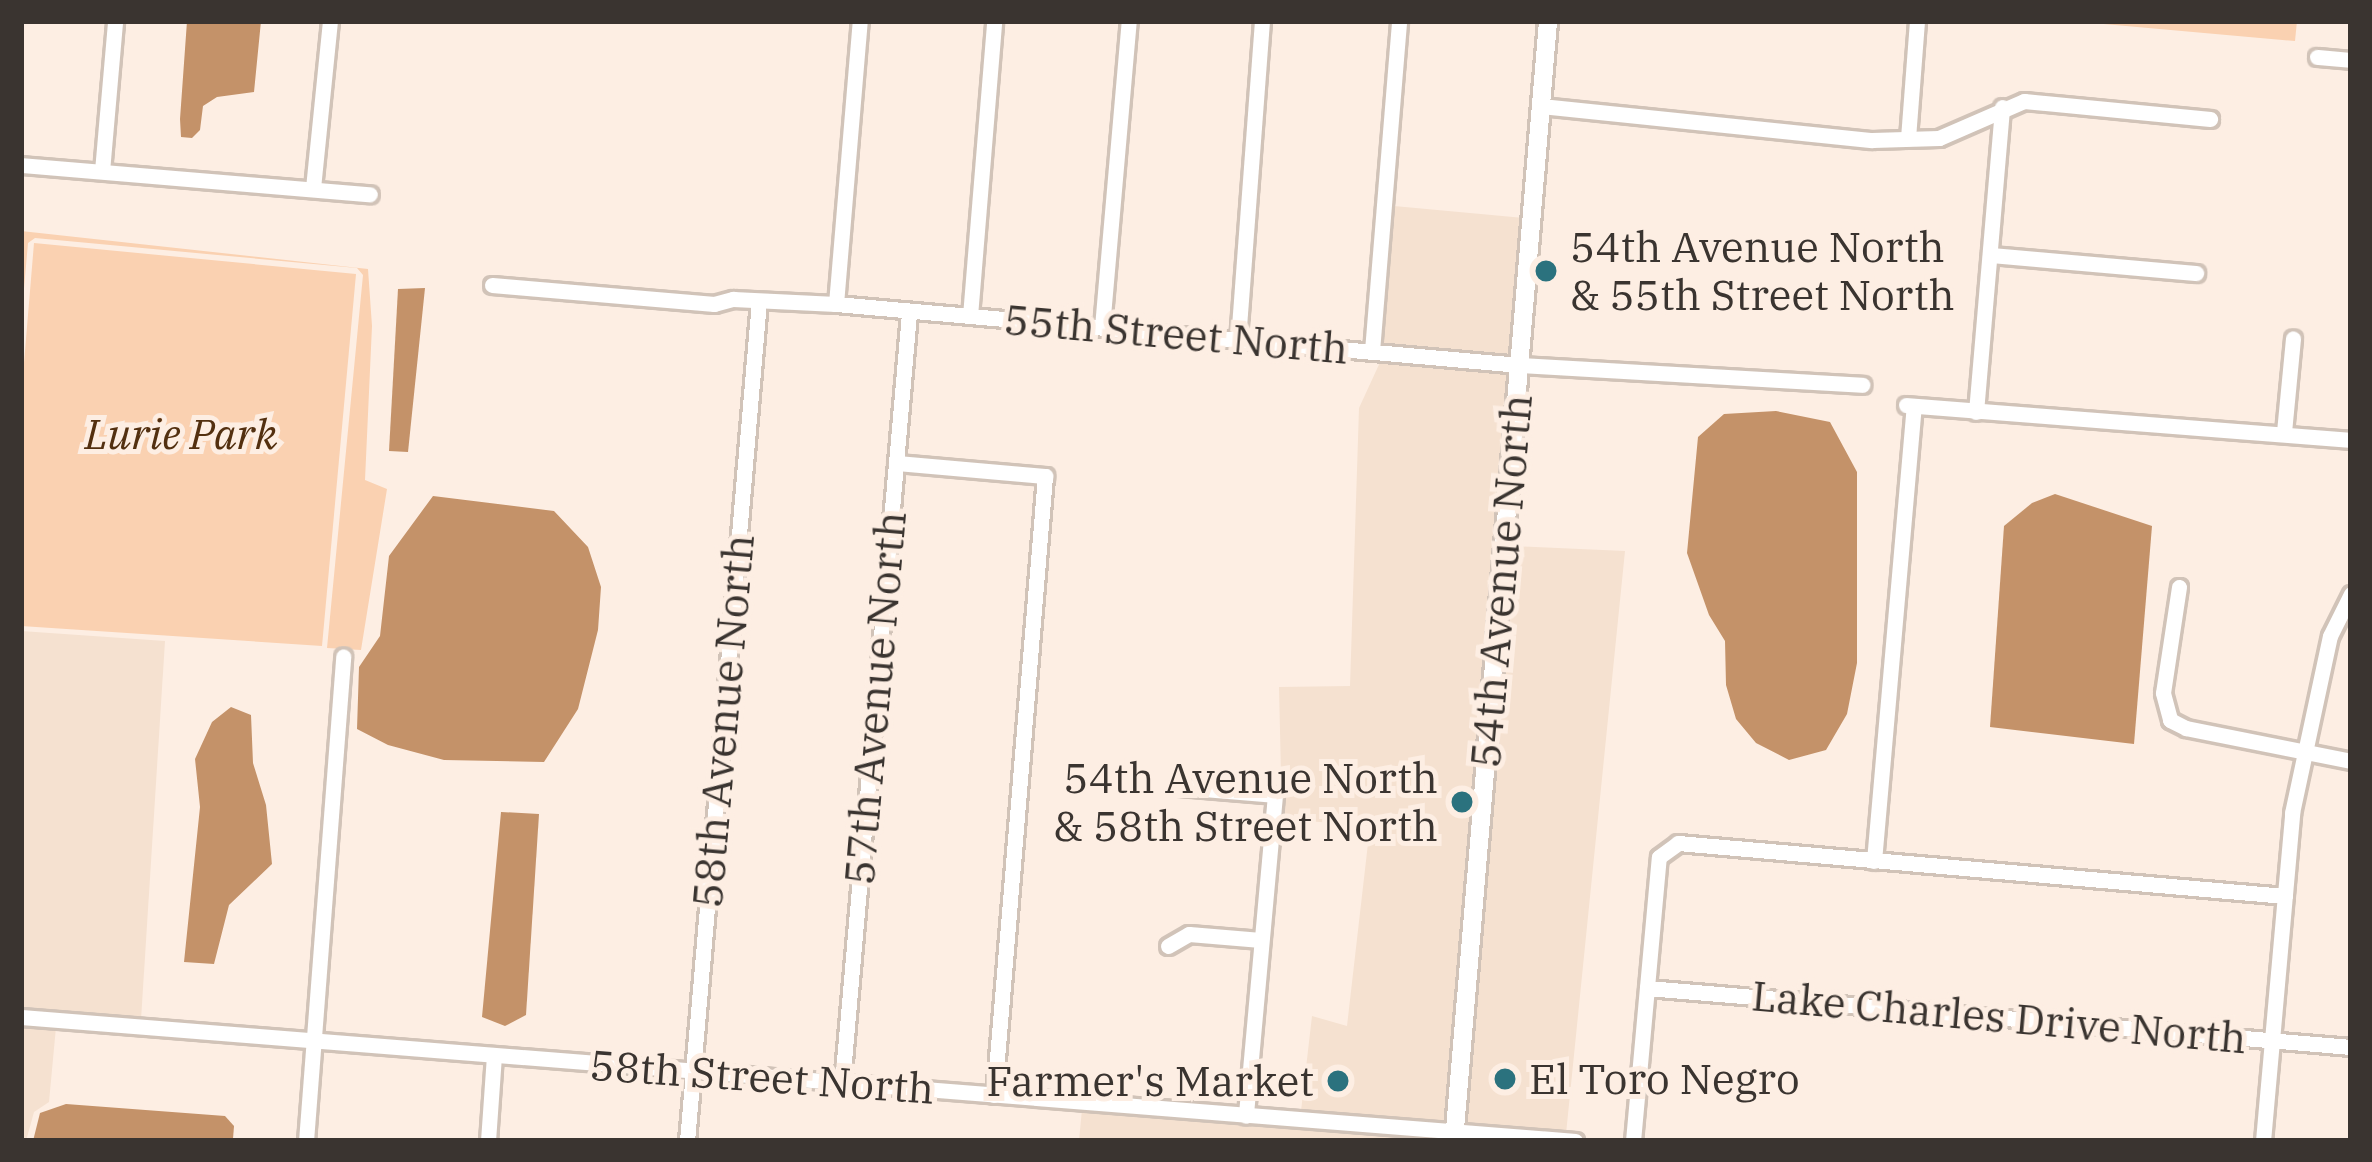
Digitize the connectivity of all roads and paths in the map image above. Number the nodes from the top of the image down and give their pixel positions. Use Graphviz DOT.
graph roads {
  1 [pos="115,21"];
  2 [pos="330,21"];
  3 [pos="860,21"];
  4 [pos="994,21"];
  5 [pos="1129,21"];
  6 [pos="1262,21"];
  7 [pos="1399,21"];
  8 [pos="1548,21"];
  9 [pos="1917,21"];
  10 [pos="2317,57"];
  11 [pos="2351,60"];
  12 [pos="1541,106"];
  13 [pos="2002,107"];
  14 [pos="2210,119"];
  15 [pos="1908,138"];
  16 [pos="21,165"];
  17 [pos="102,171"];
  18 [pos="313,188"];
  19 [pos="370,194"];
  20 [pos="1990,255"];
  21 [pos="2196,273"];
  22 [pos="492,285"];
  23 [pos="759,302"];
  24 [pos="836,304"];
  25 [pos="909,313"];
  26 [pos="970,316"];
  27 [pos="1102,327"];
  28 [pos="2293,338"];
  29 [pos="1238,340"];
  30 [pos="1372,351"];
  31 [pos="1519,364"];
  32 [pos="1862,385"];
  33 [pos="1976,412"];
  34 [pos="2284,432"];
  35 [pos="2351,440"];
  36 [pos="896,463"];
  37 [pos="2180,587"];
  38 [pos="2351,594"];
  39 [pos="343,656"];
  40 [pos="2305,753"];
  41 [pos="2351,760"];
  42 [pos="1178,787"];
  43 [pos="1874,861"];
  44 [pos="2285,896"];
  45 [pos="1261,940"];
  46 [pos="1168,946"];
  47 [pos="1648,988"];
  48 [pos="21,1017"];
  49 [pos="2273,1041"];
  50 [pos="315,1042"];
  51 [pos="2351,1047"];
  52 [pos="494,1056"];
  53 [pos="693,1072"];
  54 [pos="842,1084"];
  55 [pos="994,1095"];
  56 [pos="1246,1116"];
  57 [pos="1454,1136"];
  58 [pos="306,1141"];
  59 [pos="488,1141"];
  60 [pos="687,1141"];
  61 [pos="1575,1141"];
  62 [pos="1633,1141"];
  63 [pos="2264,1141"];
  1 -- 17 [label="street"];
  2 -- 18 [label="street"];
  3 -- 24 [label="street"];
  4 -- 26 [label="street"];
  5 -- 27 [label="street"];
  6 -- 29 [label="street"];
  7 -- 30 [label="street"];
  8 -- 12 [label="main road, 54th Avenue North"];
  9 -- 15 [label="street"];
  10 -- 11 [label="street"];
  12 -- 15 [label="street"];
  12 -- 31 [label="main road, 54th Avenue North"];
  13 -- 14 [label="street"];
  13 -- 15 [label="street"];
  13 -- 20 [label="street"];
  16 -- 17 [label="street"];
  17 -- 18 [label="street"];
  18 -- 19 [label="street"];
  20 -- 21 [label="street"];
  20 -- 33 [label="street"];
  22 -- 23 [label="street, 55th Street North"];
  23 -- 24 [label="street, 55th Street North"];
  23 -- 53 [label="street, 58th Avenue North"];
  24 -- 25 [label="street, 55th Street North"];
  25 -- 26 [label="street, 55th Street North"];
  25 -- 36 [label="street, 57th Avenue North"];
  26 -- 27 [label="street, 55th Street North"];
  27 -- 29 [label="street, 55th Street North"];
  28 -- 34 [label="street"];
  29 -- 30 [label="street, 55th Street North"];
  30 -- 31 [label="street, 55th Street North"];
  31 -- 32 [label="street, 55th Street North"];
  31 -- 57 [label="main road, 54th Avenue North"];
  33 -- 34 [label="street"];
  33 -- 43 [label="street"];
  34 -- 35 [label="street"];
  36 -- 54 [label="street, 57th Avenue North"];
  36 -- 55 [label="street"];
  37 -- 40 [label="street"];
  38 -- 40 [label="street"];
  39 -- 50 [label="street"];
  40 -- 41 [label="street"];
  40 -- 44 [label="street"];
  42 -- 45 [label="street"];
  43 -- 44 [label="street"];
  43 -- 47 [label="street"];
  44 -- 49 [label="street"];
  45 -- 46 [label="street"];
  45 -- 56 [label="street"];
  47 -- 49 [label="street, Lake Charles Drive North"];
  47 -- 62 [label="street"];
  48 -- 50 [label="street, 58th Street North"];
  49 -- 51 [label="street, Lake Charles Drive North"];
  49 -- 63 [label="street"];
  50 -- 52 [label="street, 58th Street North"];
  50 -- 58 [label="street"];
  52 -- 53 [label="street, 58th Street North"];
  52 -- 59 [label="street"];
  53 -- 54 [label="street, 58th Street North"];
  53 -- 60 [label="street, 58th Avenue North"];
  54 -- 55 [label="street, 58th Street North"];
  55 -- 56 [label="street, 58th Street North"];
  56 -- 57 [label="street, 58th Street North"];
  57 -- 61 [label="street, 58th Street North"];
}
